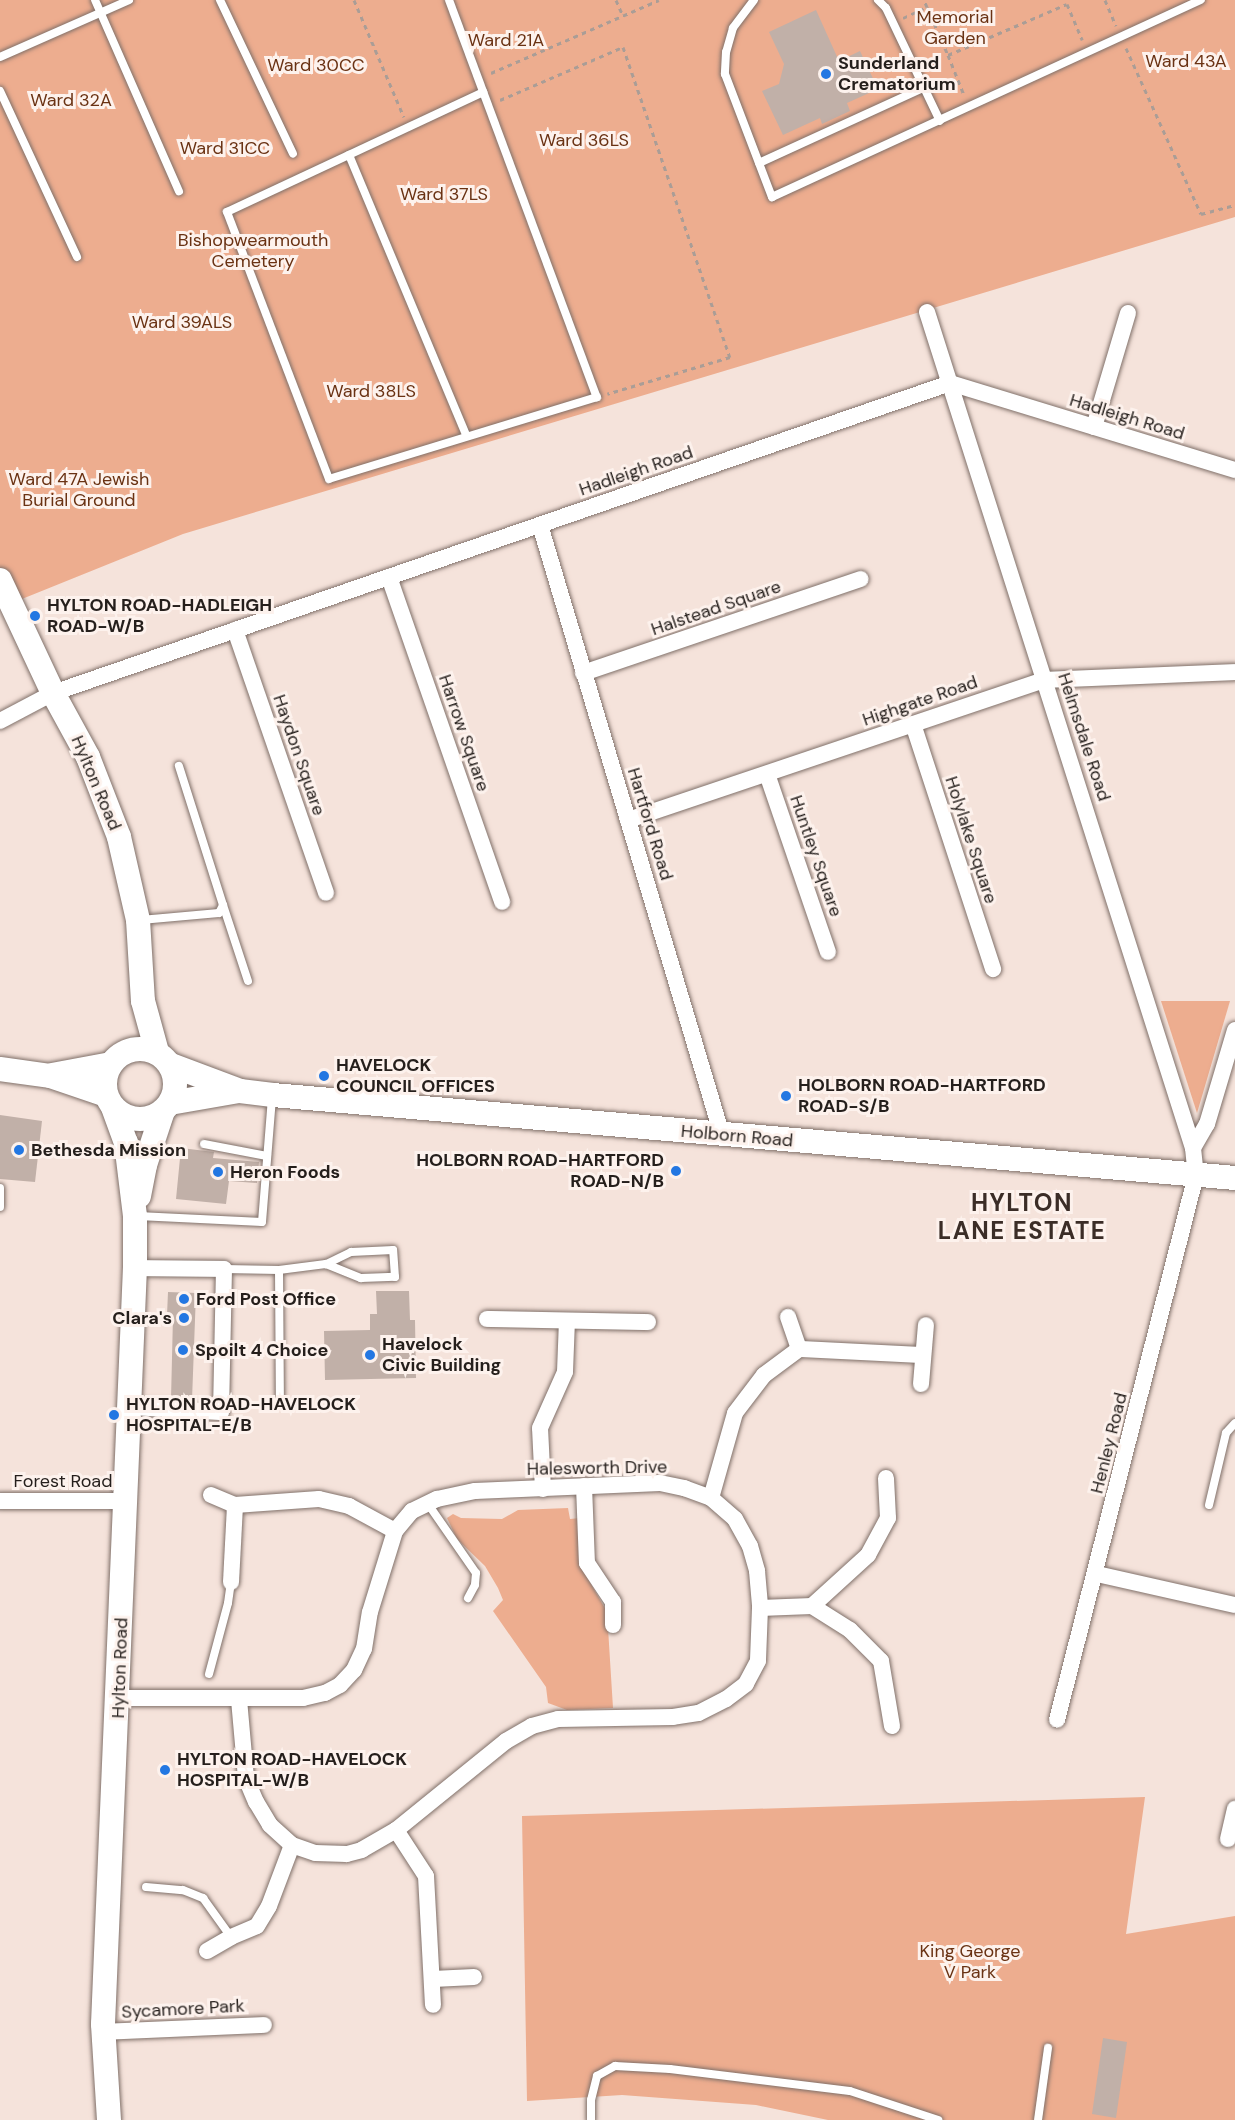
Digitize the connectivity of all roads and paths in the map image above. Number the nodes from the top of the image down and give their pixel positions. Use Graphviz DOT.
graph roads {
  1 [pos="95,0"];
  2 [pos="129,0"];
  3 [pos="220,0"];
  4 [pos="354,0"];
  5 [pos="449,0"];
  6 [pos="616,0"];
  7 [pos="659,0"];
  8 [pos="754,0"];
  9 [pos="878,0"];
  10 [pos="924,0"];
  11 [pos="1105,0"];
  12 [pos="1201,0"];
  13 [pos="927,7"];
  14 [pos="100,13"];
  15 [pos="623,16"];
  16 [pos="893,22"];
  17 [pos="1121,37"];
  18 [pos="1088,52"];
  19 [pos="948,55"];
  20 [pos="0,57"];
  21 [pos="478,78"];
  22 [pos="923,88"];
  23 [pos="0,91"];
  24 [pos="483,92"];
  25 [pos="488,106"];
  26 [pos="970,108"];
  27 [pos="940,122"];
  28 [pos="408,127"];
  29 [pos="293,154"];
  30 [pos="349,155"];
  31 [pos="759,163"];
  32 [pos="179,191"];
  33 [pos="1235,205"];
  34 [pos="77,257"];
  35 [pos="927,312"];
  36 [pos="1128,313"];
  37 [pos="950,383"];
  38 [pos="597,397"];
  39 [pos="1094,427"];
  40 [pos="466,435"];
  41 [pos="1235,470"];
  42 [pos="540,525"];
  43 [pos="389,577"];
  44 [pos="861,579"];
  45 [pos="0,580"];
  46 [pos="235,630"];
  47 [pos="1235,672"];
  48 [pos="583,673"];
  49 [pos="1045,680"];
  50 [pos="53,693"];
  51 [pos="0,721"];
  52 [pos="913,724"];
  53 [pos="180,766"];
  54 [pos="767,774"];
  55 [pos="628,820"];
  56 [pos="326,893"];
  57 [pos="502,902"];
  58 [pos="223,905"];
  59 [pos="138,920"];
  60 [pos="828,952"];
  61 [pos="993,969"];
  62 [pos="249,981"];
  63 [pos="143,1001"];
  64 [pos="1235,1030"];
  65 [pos="118,1058"];
  66 [pos="164,1059"];
  67 [pos="0,1068"];
  68 [pos="50,1076"];
  69 [pos="240,1091"];
  70 [pos="273,1095"];
  71 [pos="110,1101"];
  72 [pos="167,1107"];
  73 [pos="722,1135"];
  74 [pos="204,1144"];
  75 [pos="1193,1148"];
  76 [pos="267,1156"];
  77 [pos="1196,1175"];
  78 [pos="1235,1179"];
  79 [pos="0,1188"];
  80 [pos="0,1207"];
  81 [pos="135,1216"];
  82 [pos="326,1264"];
  83 [pos="135,1268"];
  84 [pos="224,1269"];
  85 [pos="279,1270"];
  86 [pos="788,1317"];
  87 [pos="487,1319"];
  88 [pos="567,1322"];
  89 [pos="648,1322"];
  90 [pos="926,1325"];
  91 [pos="798,1349"];
  92 [pos="923,1355"];
  93 [pos="921,1384"];
  94 [pos="280,1398"];
  95 [pos="131,1407"];
  96 [pos="1235,1423"];
  97 [pos="886,1478"];
  98 [pos="584,1486"];
  99 [pos="543,1489"];
  100 [pos="211,1495"];
  101 [pos="711,1498"];
  102 [pos="0,1501"];
  103 [pos="126,1501"];
  104 [pos="428,1504"];
  105 [pos="235,1505"];
  106 [pos="1209,1505"];
  107 [pos="395,1531"];
  108 [pos="1096,1574"];
  109 [pos="231,1582"];
  110 [pos="468,1598"];
  111 [pos="1235,1605"];
  112 [pos="812,1606"];
  113 [pos="760,1608"];
  114 [pos="614,1625"];
  115 [pos="209,1674"];
  116 [pos="119,1698"];
  117 [pos="239,1699"];
  118 [pos="1058,1720"];
  119 [pos="892,1726"];
  120 [pos="1235,1809"];
  121 [pos="396,1830"];
  122 [pos="1228,1839"];
  123 [pos="292,1845"];
  124 [pos="146,1887"];
  125 [pos="231,1936"];
  126 [pos="207,1951"];
  127 [pos="474,1977"];
  128 [pos="433,1979"];
  129 [pos="433,2005"];
  130 [pos="264,2025"];
  131 [pos="103,2032"];
  132 [pos="1048,2048"];
  133 [pos="109,2120"];
  134 [pos="591,2120"];
  135 [pos="938,2120"];
  136 [pos="1038,2120"];
  1 -- 14 [label="lane"];
  2 -- 14 [label="lane"];
  3 -- 29 [label="lane"];
  4 -- 28 [label="path"];
  5 -- 21 [label="lane"];
  6 -- 15 [label="path"];
  7 -- 15 [label="path"];
  8 -- 31 [label="lane"];
  9 -- 16 [label="lane"];
  10 -- 13 [label="path"];
  11 -- 17 [label="path"];
  12 -- 17 [label="lane"];
  13 -- 16 [label="path"];
  13 -- 19 [label="path"];
  14 -- 20 [label="lane"];
  14 -- 32 [label="lane"];
  15 -- 21 [label="path"];
  16 -- 22 [label="lane"];
  17 -- 18 [label="lane"];
  17 -- 33 [label="path"];
  18 -- 19 [label="path"];
  18 -- 26 [label="lane"];
  19 -- 26 [label="path"];
  21 -- 24 [label="lane"];
  22 -- 27 [label="lane"];
  22 -- 31 [label="lane"];
  23 -- 34 [label="lane"];
  24 -- 25 [label="lane"];
  24 -- 28 [label="lane"];
  25 -- 38 [label="lane"];
  25 -- 38 [label="path"];
  26 -- 27 [label="lane"];
  27 -- 31 [label="lane"];
  28 -- 30 [label="lane"];
  30 -- 40 [label="lane"];
  30 -- 40 [label="lane"];
  35 -- 37 [label="street, Helmsdale Road"];
  36 -- 39 [label="street"];
  37 -- 39 [label="street, Hadleigh Road"];
  37 -- 42 [label="street, Hadleigh Road"];
  37 -- 49 [label="street, Helmsdale Road"];
  38 -- 40 [label="lane"];
  39 -- 41 [label="street, Hadleigh Road"];
  42 -- 43 [label="street, Hadleigh Road"];
  42 -- 48 [label="street, Hartford Road"];
  43 -- 46 [label="street, Hadleigh Road"];
  43 -- 57 [label="street, Harrow Square"];
  44 -- 48 [label="street, Halstead Square"];
  45 -- 50 [label="street, Hylton Road"];
  46 -- 50 [label="street, Hadleigh Road"];
  46 -- 56 [label="street, Haydon Square"];
  47 -- 49 [label="street, Highgate Road"];
  48 -- 55 [label="street, Hartford Road"];
  49 -- 52 [label="street, Highgate Road"];
  49 -- 75 [label="street, Helmsdale Road"];
  50 -- 51 [label="street, Hadleigh Road"];
  50 -- 59 [label="street, Hylton Road"];
  52 -- 54 [label="street, Highgate Road"];
  52 -- 61 [label="street, Holylake Square"];
  53 -- 58 [label="lane"];
  54 -- 55 [label="street, Highgate Road"];
  54 -- 60 [label="street, Huntley Square"];
  55 -- 73 [label="street, Hartford Road"];
  58 -- 59 [label="lane"];
  58 -- 62 [label="lane"];
  59 -- 63 [label="street, Hylton Road"];
  63 -- 65 [label="street, Hylton Road"];
  63 -- 66 [label="street, Hylton Road"];
  64 -- 75 [label="street"];
  65 -- 66 [label="street"];
  65 -- 68 [label="street"];
  65 -- 71 [label="street"];
  66 -- 69 [label="street, Holborn Road"];
  66 -- 72 [label="street"];
  67 -- 68 [label="street"];
  68 -- 71 [label="street"];
  69 -- 70 [label="street, Holborn Road"];
  69 -- 72 [label="street, Holborn Road"];
  70 -- 73 [label="street, Holborn Road"];
  70 -- 76 [label="lane"];
  71 -- 72 [label="street"];
  71 -- 81 [label="street, Hylton Road"];
  72 -- 81 [label="street, Hylton Road"];
  73 -- 77 [label="street, Holborn Road"];
  74 -- 76 [label="lane"];
  75 -- 77 [label="street, Helmsdale Road"];
  76 -- 81 [label="lane"];
  77 -- 78 [label="street, Holborn Road"];
  77 -- 108 [label="street, Henley Road"];
  79 -- 80 [label="lane"];
  81 -- 83 [label="street, Hylton Road"];
  82 -- 82 [label="lane"];
  82 -- 85 [label="lane"];
  83 -- 84 [label="street"];
  83 -- 95 [label="street, Hylton Road"];
  84 -- 85 [label="lane"];
  84 -- 95 [label="street"];
  85 -- 94 [label="lane"];
  86 -- 91 [label="street"];
  87 -- 88 [label="street"];
  88 -- 89 [label="street"];
  88 -- 99 [label="street"];
  90 -- 92 [label="street"];
  91 -- 92 [label="street"];
  91 -- 101 [label="street"];
  92 -- 93 [label="street"];
  95 -- 103 [label="street, Hylton Road"];
  96 -- 106 [label="lane"];
  97 -- 112 [label="street"];
  98 -- 99 [label="street, Halesworth Drive"];
  98 -- 101 [label="street, Halesworth Drive"];
  98 -- 114 [label="street"];
  99 -- 104 [label="street, Halesworth Drive"];
  100 -- 105 [label="street"];
  101 -- 113 [label="street, Halesworth Drive"];
  102 -- 103 [label="street, Forest Road"];
  103 -- 116 [label="street, Hylton Road"];
  104 -- 107 [label="street, Halesworth Drive"];
  104 -- 110 [label="lane"];
  105 -- 107 [label="street"];
  105 -- 109 [label="street"];
  107 -- 117 [label="street, Halesworth Drive"];
  108 -- 111 [label="street"];
  108 -- 118 [label="street, Henley Road"];
  109 -- 115 [label="lane"];
  112 -- 113 [label="street"];
  112 -- 119 [label="street"];
  113 -- 121 [label="street, Halesworth Drive"];
  116 -- 117 [label="street, Halesworth Drive"];
  116 -- 131 [label="street, Hylton Road"];
  117 -- 123 [label="street, Halesworth Drive"];
  120 -- 122 [label="street"];
  121 -- 123 [label="street, Halesworth Drive"];
  121 -- 128 [label="street"];
  123 -- 125 [label="street"];
  124 -- 125 [label="lane"];
  125 -- 126 [label="street"];
  127 -- 128 [label="street"];
  128 -- 129 [label="street"];
  130 -- 131 [label="street, Sycamore Park"];
  131 -- 133 [label="street, Hylton Road"];
  132 -- 136 [label="lane"];
  134 -- 135 [label="lane"];
}
